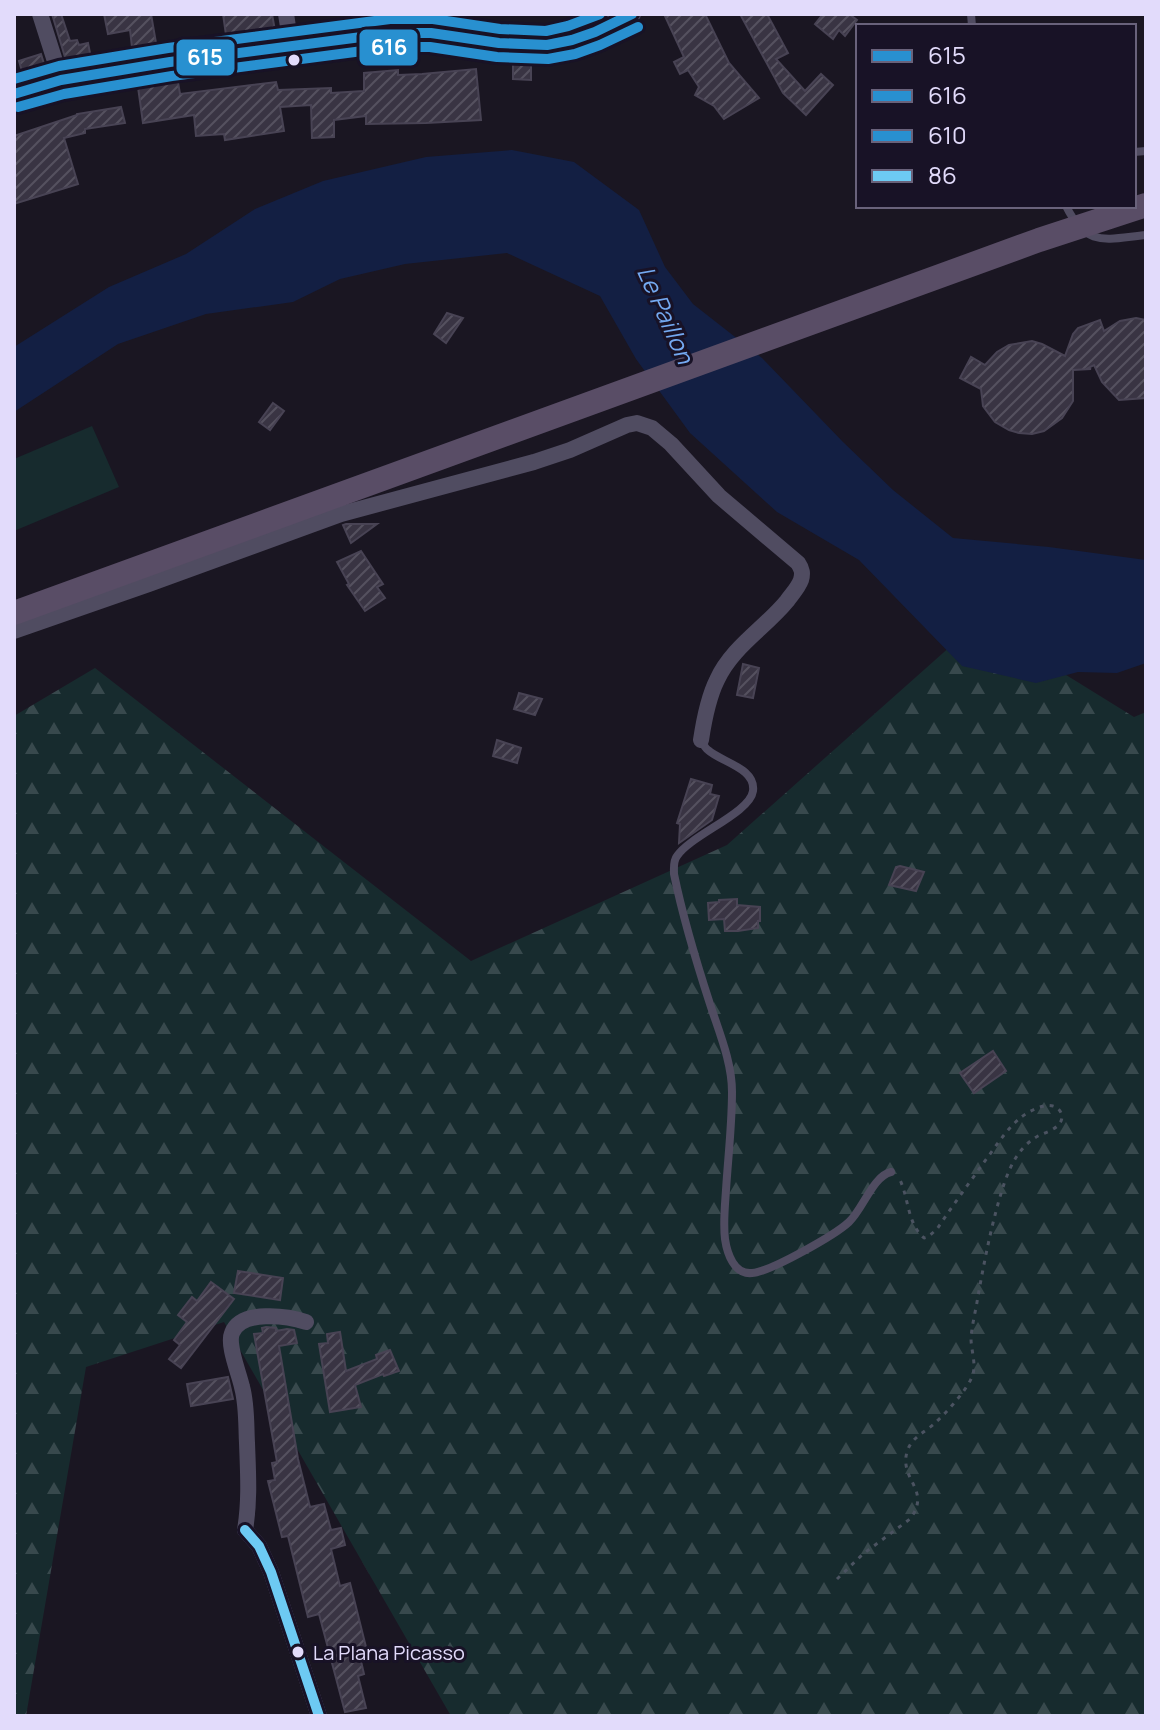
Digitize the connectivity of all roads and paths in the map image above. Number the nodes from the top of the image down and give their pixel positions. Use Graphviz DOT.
graph roads {
  1 [pos="40,14"];
  2 [pos="286,14"];
  3 [pos="632,14"];
  4 [pos="291,46"];
  5 [pos="61,80"];
  6 [pos="14,94"];
  7 [pos="1067,208"];
  8 [pos="1103,208"];
  9 [pos="1136,208"];
  10 [pos="1146,235"];
  11 [pos="1038,236"];
  12 [pos="587,398"];
  13 [pos="14,600"];
  14 [pos="14,613"];
  15 [pos="14,631"];
  16 [pos="701,740"];
  17 [pos="891,1172"];
  18 [pos="306,1322"];
  19 [pos="837,1579"];
  20 [pos="319,1716"];
  1 -- 5 [label="street"];
  2 -- 4 [label="street"];
  3 -- 4 [label="street"];
  4 -- 5 [label="street"];
  5 -- 6 [label="street"];
  7 -- 10 [label="lane"];
  8 -- 11 [label="main road"];
  9 -- 11 [label="main road"];
  11 -- 12 [label="main road"];
  12 -- 13 [label="main road"];
  12 -- 14 [label="main road"];
  15 -- 16 [label="street"];
  16 -- 17 [label="lane"];
  17 -- 19 [label="path"];
  18 -- 20 [label="street"];
}
